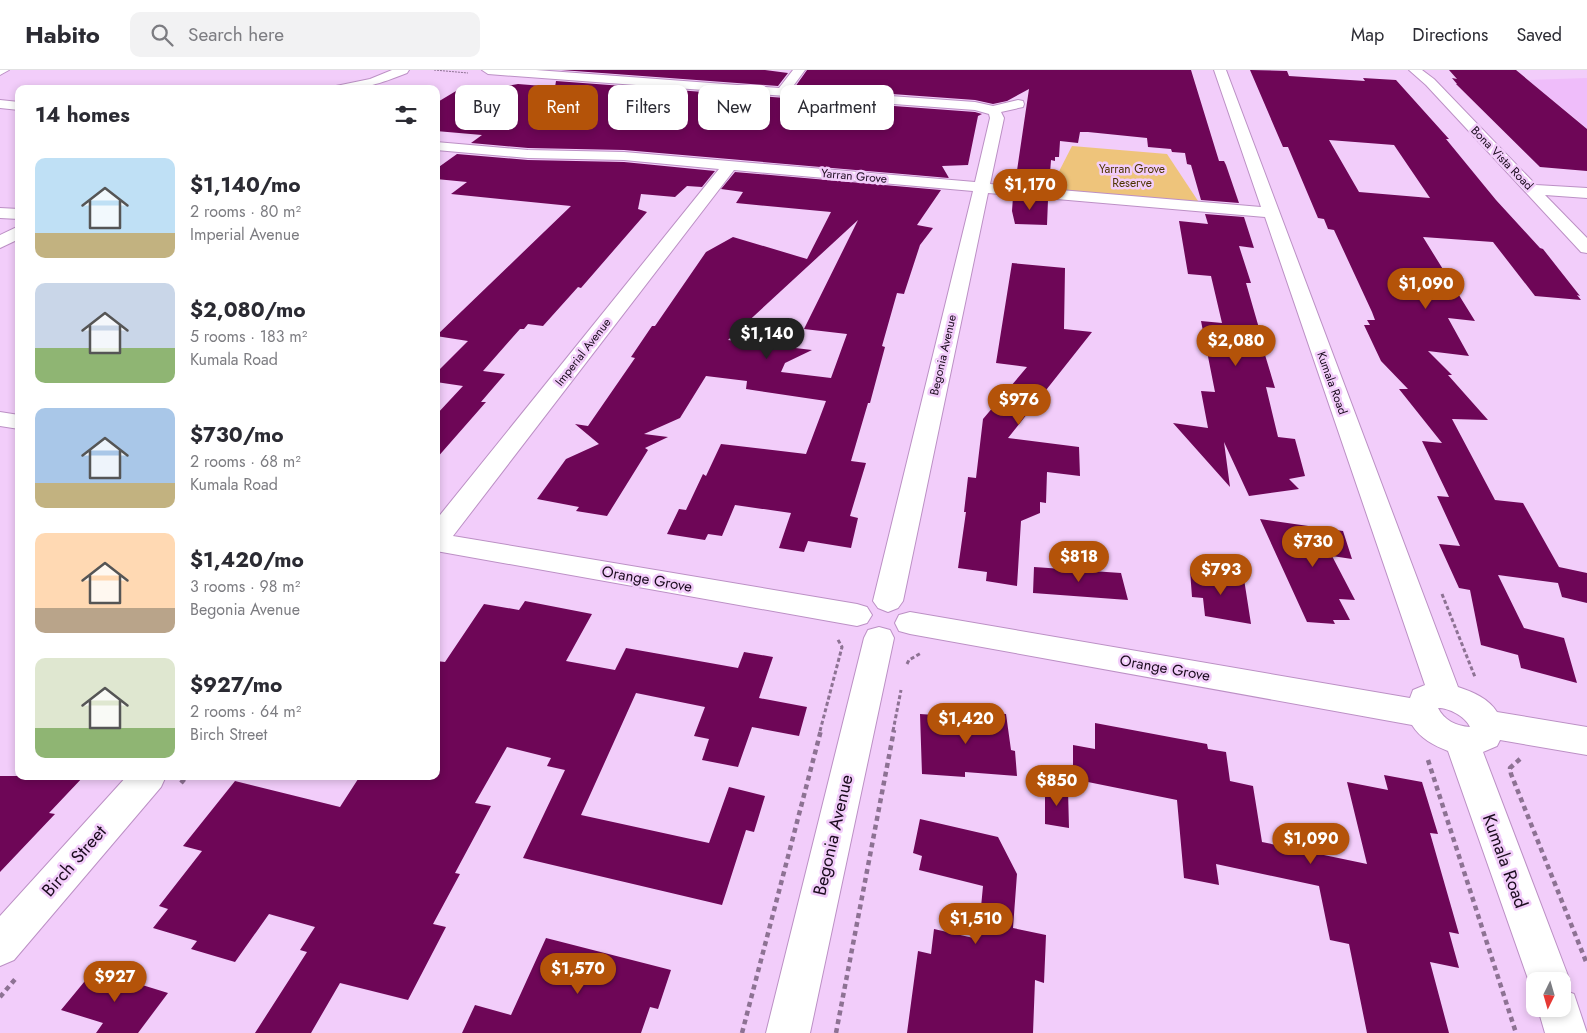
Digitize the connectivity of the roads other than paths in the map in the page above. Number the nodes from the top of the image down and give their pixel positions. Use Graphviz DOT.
graph roads {
  1 [pos="403,70"];
  2 [pos="488,70"];
  3 [pos="799,70"];
  4 [pos="1220,70"];
  5 [pos="1415,70"];
  6 [pos="604,74"];
  7 [pos="359,85"];
  8 [pos="787,85"];
  9 [pos="780,92"];
  10 [pos="894,100"];
  11 [pos="0,104"];
  12 [pos="1018,104"];
  13 [pos="15,106"];
  14 [pos="993,110"];
  15 [pos="440,146"];
  16 [pos="730,165"];
  17 [pos="981,187"];
  18 [pos="1532,188"];
  19 [pos="1587,193"];
  20 [pos="1271,213"];
  21 [pos="15,234"];
  22 [pos="15,239"];
  23 [pos="0,244"];
  24 [pos="1587,248"];
  25 [pos="0,419"];
  26 [pos="15,421"];
  27 [pos="440,534"];
  28 [pos="440,543"];
  29 [pos="882,625"];
  30 [pos="1434,704"];
  31 [pos="1474,733"];
  32 [pos="1587,741"];
  33 [pos="145,780"];
  34 [pos="0,946"];
  35 [pos="1546,972"];
  36 [pos="1562,1018"];
  37 [pos="788,1033"];
  38 [pos="1567,1033"];
  1 -- 7 [label="street"];
  2 -- 6 [label="street"];
  3 -- 8 [label="street"];
  4 -- 20 [label="street, Kumala Road"];
  5 -- 18 [label="street, Bona Vista Road"];
  6 -- 9 [label="street"];
  10 -- 14 [label="street"];
  11 -- 13 [label="street"];
  12 -- 14 [label="street"];
  14 -- 17 [label="street, Begonia Avenue"];
  15 -- 16 [label="street, Yarran Grove"];
  16 -- 17 [label="street, Yarran Grove"];
  16 -- 27 [label="street, Imperial Avenue"];
  17 -- 20 [label="street, Yarran Grove"];
  17 -- 29 [label="street, Begonia Avenue"];
  18 -- 19 [label="street"];
  18 -- 24 [label="street, Bona Vista Road"];
  20 -- 30 [label="street, Kumala Road"];
  21 -- 23 [label="street"];
  22 -- 23 [label="street"];
  25 -- 26 [label="street"];
  28 -- 29 [label="street, Orange Grove"];
  29 -- 30 [label="street, Orange Grove"];
  29 -- 37 [label="street, Begonia Avenue"];
  30 -- 31 [label="street"];
  31 -- 32 [label="street"];
  31 -- 35 [label="street, Kumala Road"];
  33 -- 34 [label="street, Birch Street"];
  36 -- 38 [label="street"];
}
